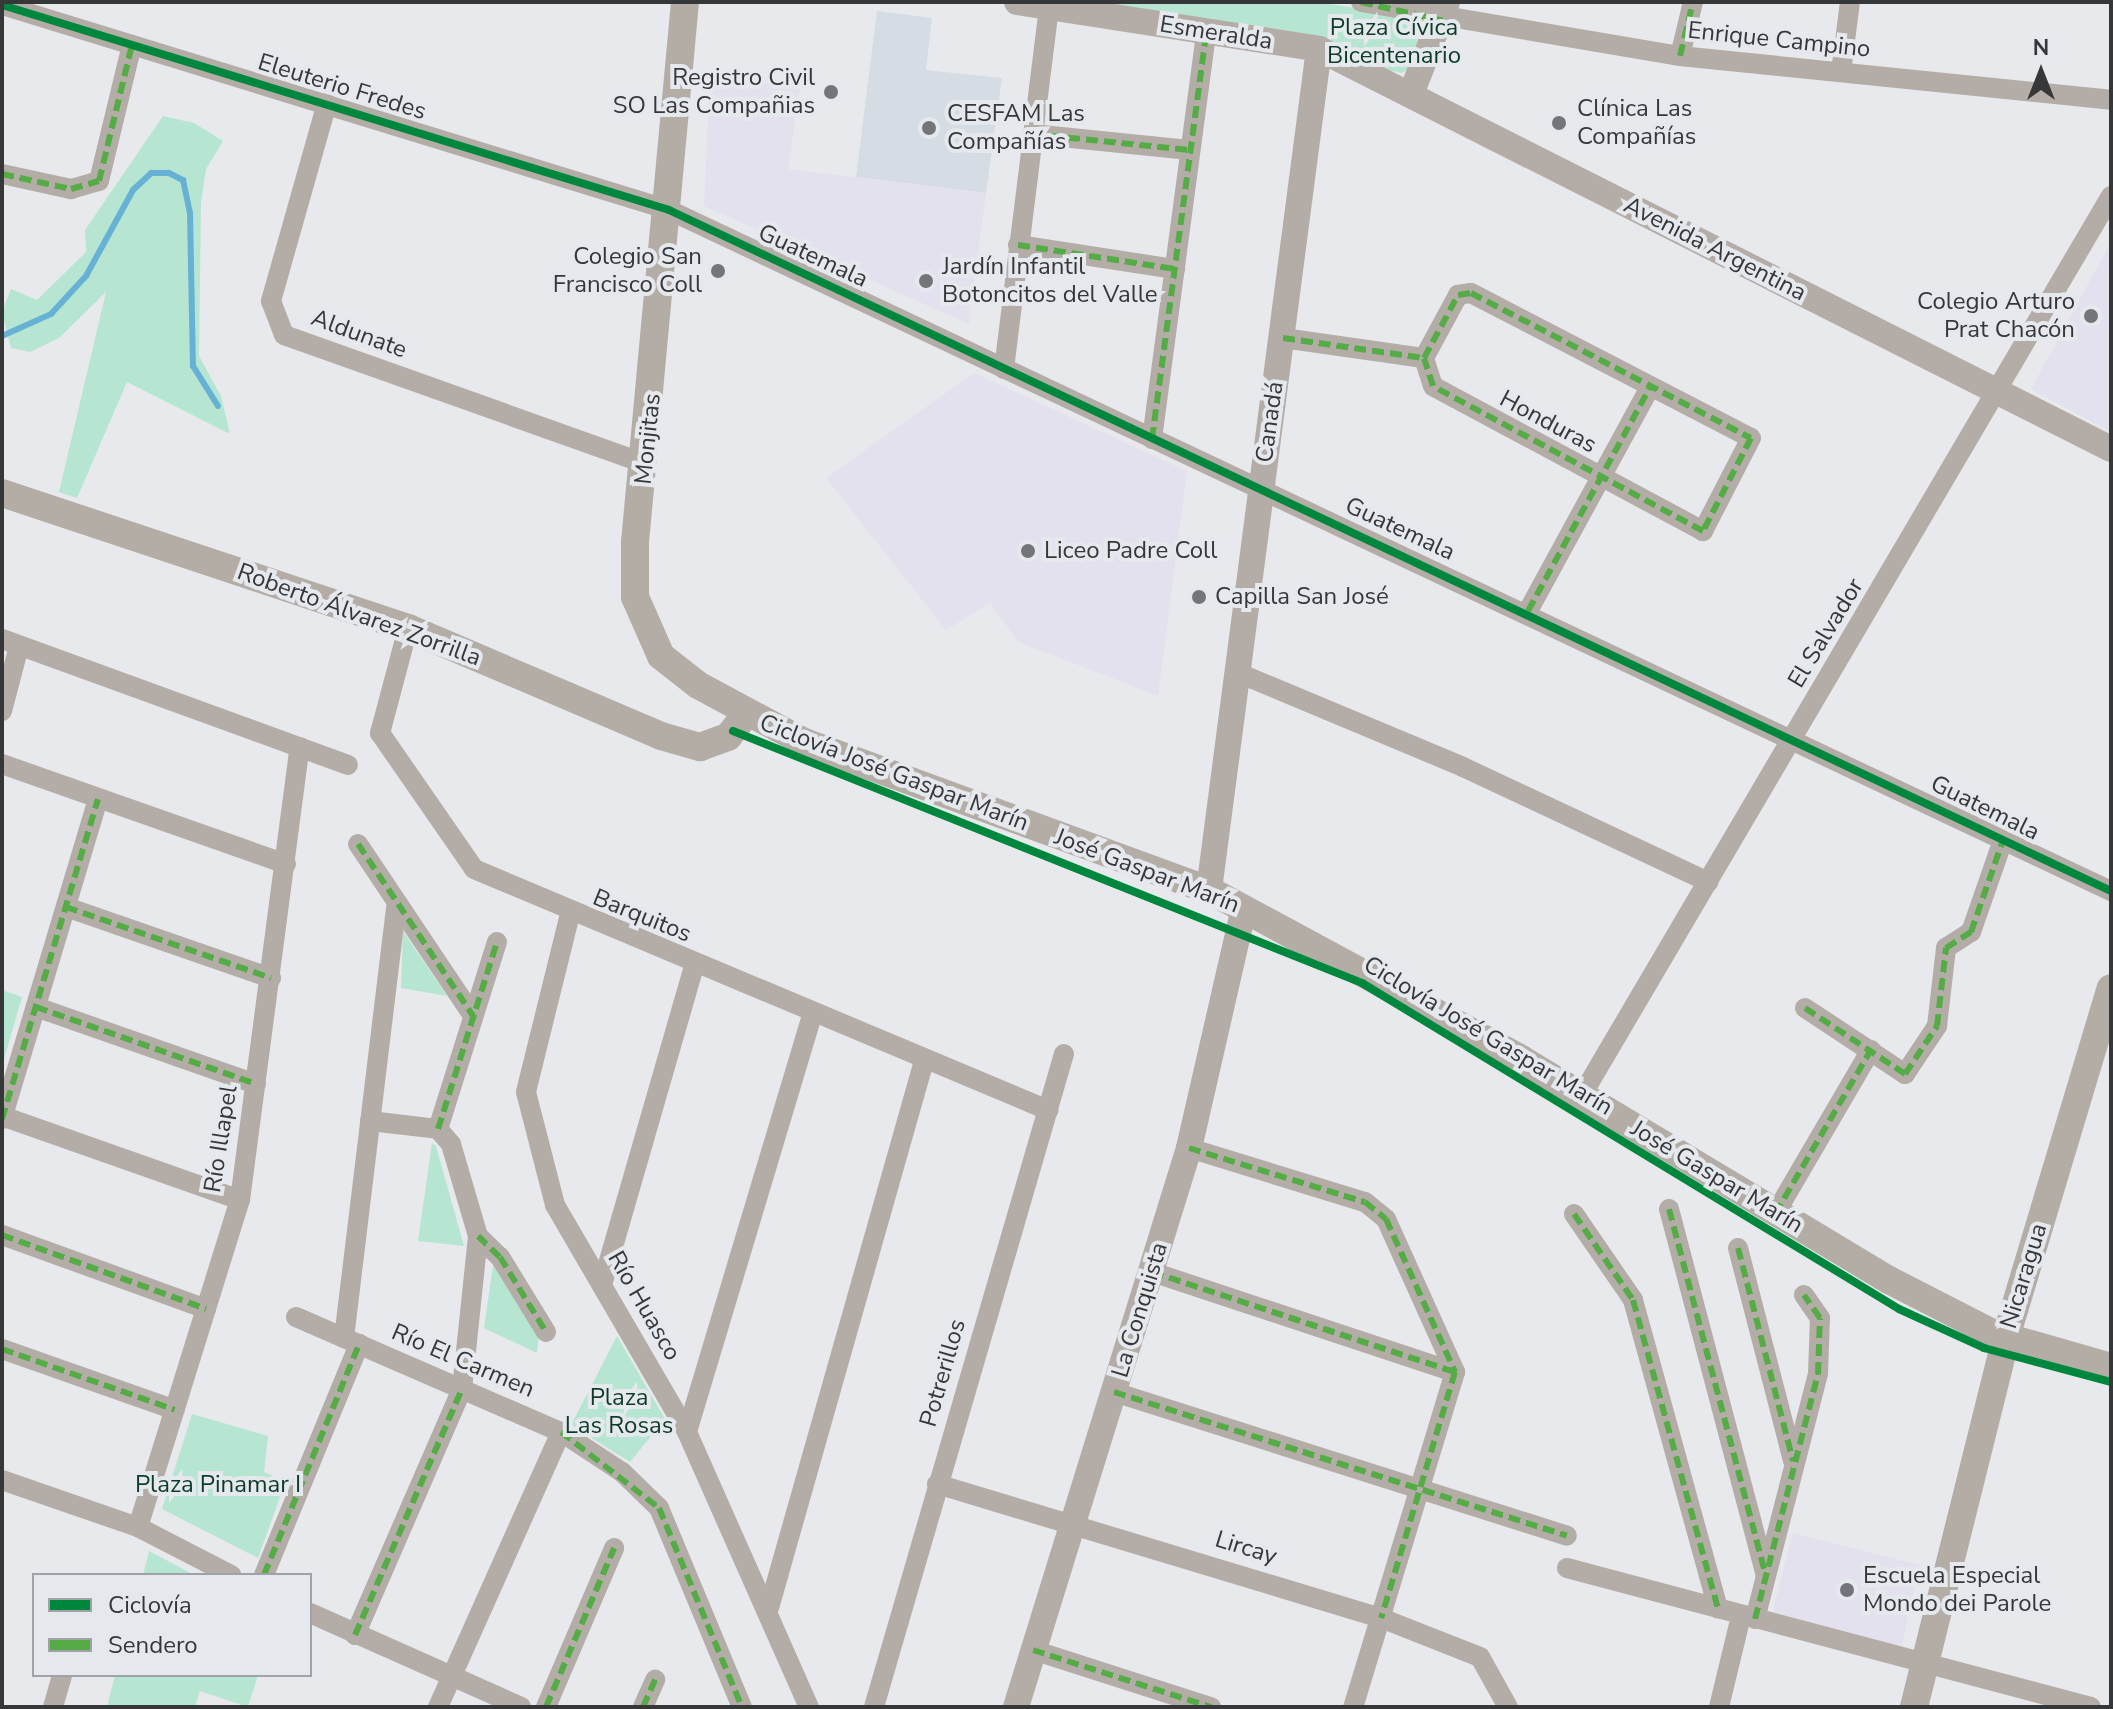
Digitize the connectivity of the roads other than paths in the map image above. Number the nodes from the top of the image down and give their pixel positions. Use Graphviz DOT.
graph roads {
  1 [pos="685,2"];
  2 [pos="1017,2"];
  3 [pos="1361,2"];
  4 [pos="1693,2"];
  5 [pos="1850,2"];
  6 [pos="3,4"];
  7 [pos="1050,5"];
  8 [pos="1445,12"];
  9 [pos="1206,32"];
  10 [pos="132,45"];
  11 [pos="1319,49"];
  12 [pos="1680,56"];
  13 [pos="1841,72"];
  14 [pos="1411,94"];
  15 [pos="2111,100"];
  16 [pos="327,103"];
  17 [pos="1032,134"];
  18 [pos="1189,150"];
  19 [pos="2,174"];
  20 [pos="2111,196"];
  21 [pos="669,210"];
  22 [pos="1018,245"];
  23 [pos="1175,269"];
  24 [pos="1283,338"];
  25 [pos="1424,358"];
  26 [pos="1004,369"];
  27 [pos="1650,387"];
  28 [pos="2001,390"];
  29 [pos="1152,439"];
  30 [pos="2111,449"];
  31 [pos="646,464"];
  32 [pos="1600,478"];
  33 [pos="1261,485"];
  34 [pos="2,493"];
  35 [pos="1528,611"];
  36 [pos="408,628"];
  37 [pos="11,642"];
  38 [pos="1241,674"];
  39 [pos="2,711"];
  40 [pos="746,714"];
  41 [pos="1794,737"];
  42 [pos="300,747"];
  43 [pos="848,761"];
  44 [pos="2,764"];
  45 [pos="348,765"];
  46 [pos="98,799"];
  47 [pos="2003,840"];
  48 [pos="358,844"];
  49 [pos="286,864"];
  50 [pos="1708,882"];
  51 [pos="1209,890"];
  52 [pos="2111,891"];
  53 [pos="397,903"];
  54 [pos="66,907"];
  55 [pos="1244,908"];
  56 [pos="570,914"];
  57 [pos="497,942"];
  58 [pos="694,966"];
  59 [pos="271,978"];
  60 [pos="2111,988"];
  61 [pos="36,1007"];
  62 [pos="1805,1008"];
  63 [pos="812,1015"];
  64 [pos="473,1016"];
  65 [pos="1871,1050"];
  66 [pos="1064,1054"];
  67 [pos="924,1061"];
  68 [pos="256,1084"];
  69 [pos="1582,1095"];
  70 [pos="1048,1110"];
  71 [pos="2,1117"];
  72 [pos="370,1121"];
  73 [pos="438,1129"];
  74 [pos="1189,1148"];
  75 [pos="240,1200"];
  76 [pos="1669,1209"];
  77 [pos="1574,1214"];
  78 [pos="1775,1214"];
  79 [pos="2,1235"];
  80 [pos="478,1236"];
  81 [pos="1738,1248"];
  82 [pos="1152,1272"];
  83 [pos="602,1285"];
  84 [pos="1804,1295"];
  85 [pos="206,1309"];
  86 [pos="296,1317"];
  87 [pos="546,1332"];
  88 [pos="2006,1337"];
  89 [pos="352,1341"];
  90 [pos="2,1349"];
  91 [pos="2111,1367"];
  92 [pos="1455,1372"];
  93 [pos="462,1389"];
  94 [pos="1114,1392"];
  95 [pos="175,1410"];
  96 [pos="561,1432"];
  97 [pos="687,1432"];
  98 [pos="1794,1463"];
  99 [pos="2,1480"];
  100 [pos="937,1484"];
  101 [pos="1419,1489"];
  102 [pos="1072,1522"];
  103 [pos="138,1527"];
  104 [pos="1567,1536"];
  105 [pos="614,1548"];
  106 [pos="1567,1568"];
  107 [pos="227,1573"];
  108 [pos="265,1573"];
  109 [pos="1766,1575"];
  110 [pos="769,1608"];
  111 [pos="1718,1609"];
  112 [pos="312,1614"];
  113 [pos="1748,1617"];
  114 [pos="1381,1618"];
  115 [pos="355,1635"];
  116 [pos="1033,1650"];
  117 [pos="1924,1665"];
  118 [pos="452,1676"];
  119 [pos="61,1677"];
  120 [pos="655,1680"];
  121 [pos="53,1707"];
  122 [pos="438,1707"];
  123 [pos="521,1707"];
  124 [pos="546,1707"];
  125 [pos="643,1707"];
  126 [pos="742,1707"];
  127 [pos="809,1707"];
  128 [pos="874,1707"];
  129 [pos="1016,1707"];
  130 [pos="1211,1707"];
  131 [pos="1353,1707"];
  132 [pos="1508,1707"];
  133 [pos="1719,1707"];
  134 [pos="1914,1707"];
  135 [pos="2091,1707"];
  1 -- 21 [label="main road, Monjitas"];
  2 -- 7 [label="street, Esmeralda"];
  3 -- 8 [label="street, Enrique Campino"];
  4 -- 12 [label="street"];
  5 -- 13 [label="street"];
  6 -- 10 [label="street, Eleuterio Fredes"];
  7 -- 9 [label="street, Esmeralda"];
  7 -- 17 [label="street"];
  8 -- 12 [label="street, Enrique Campino"];
  8 -- 14 [label="street"];
  9 -- 11 [label="street, Esmeralda"];
  9 -- 18 [label="street"];
  10 -- 16 [label="street, Eleuterio Fredes"];
  10 -- 19 [label="street"];
  11 -- 14 [label="street, Avenida Argentina"];
  11 -- 24 [label="street, Canadá"];
  12 -- 13 [label="street, Enrique Campino"];
  13 -- 15 [label="street, Enrique Campino"];
  14 -- 28 [label="street, Avenida Argentina"];
  16 -- 21 [label="street, Eleuterio Fredes"];
  16 -- 31 [label="street, Aldunate"];
  17 -- 18 [label="street"];
  17 -- 22 [label="street"];
  18 -- 23 [label="street"];
  20 -- 28 [label="street, El Salvador"];
  21 -- 26 [label="street, Guatemala"];
  21 -- 31 [label="main road, Monjitas"];
  22 -- 23 [label="street"];
  22 -- 26 [label="street"];
  23 -- 29 [label="street"];
  24 -- 25 [label="street"];
  24 -- 33 [label="street, Canadá"];
  25 -- 27 [label="street"];
  25 -- 32 [label="street, Honduras"];
  26 -- 29 [label="street, Guatemala"];
  27 -- 32 [label="street"];
  27 -- 32 [label="street, Honduras"];
  28 -- 30 [label="street, Avenida Argentina"];
  28 -- 41 [label="street, El Salvador"];
  29 -- 33 [label="street, Guatemala"];
  31 -- 40 [label="main road, Monjitas"];
  32 -- 35 [label="street"];
  33 -- 35 [label="street, Guatemala"];
  33 -- 38 [label="street, Canadá"];
  34 -- 36 [label="main road, Roberto Álvarez Zorrilla"];
  35 -- 41 [label="street, Guatemala"];
  36 -- 40 [label="main road, Roberto Álvarez Zorrilla"];
  36 -- 56 [label="street, Barquitos"];
  37 -- 39 [label="street"];
  37 -- 42 [label="street"];
  38 -- 50 [label="street"];
  38 -- 51 [label="street, Canadá"];
  40 -- 43 [label="main road, Monjitas"];
  41 -- 47 [label="street, Guatemala"];
  41 -- 50 [label="street, El Salvador"];
  42 -- 45 [label="street"];
  42 -- 49 [label="street, Río Illapel"];
  43 -- 51 [label="main road, José Gaspar Marín"];
  44 -- 46 [label="street"];
  46 -- 49 [label="street"];
  46 -- 54 [label="street"];
  47 -- 52 [label="street, Guatemala"];
  47 -- 65 [label="street"];
  48 -- 53 [label="street"];
  49 -- 59 [label="street, Río Illapel"];
  50 -- 69 [label="street, El Salvador"];
  51 -- 55 [label="main road, José Gaspar Marín"];
  53 -- 64 [label="street"];
  53 -- 72 [label="street"];
  54 -- 59 [label="street"];
  54 -- 61 [label="street"];
  55 -- 69 [label="main road, José Gaspar Marín"];
  55 -- 74 [label="street, La Conquista"];
  56 -- 58 [label="street, Barquitos"];
  56 -- 83 [label="street, Río Huasco"];
  57 -- 64 [label="street"];
  58 -- 63 [label="street, Barquitos"];
  58 -- 83 [label="street"];
  59 -- 68 [label="street, Río Illapel"];
  60 -- 88 [label="main road, Nicaragua"];
  61 -- 68 [label="street"];
  61 -- 71 [label="street"];
  62 -- 65 [label="street"];
  63 -- 67 [label="street, Barquitos"];
  63 -- 97 [label="street"];
  64 -- 73 [label="street"];
  65 -- 78 [label="street"];
  66 -- 70 [label="street, Potrerillos"];
  67 -- 70 [label="street, Barquitos"];
  67 -- 110 [label="street"];
  68 -- 75 [label="street, Río Illapel"];
  69 -- 78 [label="main road, José Gaspar Marín"];
  70 -- 100 [label="street, Potrerillos"];
  71 -- 75 [label="street"];
  72 -- 73 [label="street"];
  72 -- 89 [label="street"];
  73 -- 80 [label="street"];
  74 -- 82 [label="street, La Conquista"];
  74 -- 92 [label="street"];
  75 -- 85 [label="street, Río Illapel"];
  76 -- 109 [label="street, José Gaspar Marín"];
  77 -- 111 [label="street"];
  78 -- 88 [label="main road, José Gaspar Marín"];
  79 -- 85 [label="street"];
  80 -- 87 [label="street"];
  80 -- 93 [label="street"];
  81 -- 98 [label="street, José Gaspar Marín"];
  82 -- 92 [label="street"];
  82 -- 94 [label="street, La Conquista"];
  83 -- 97 [label="street, Río Huasco"];
  84 -- 98 [label="street, José Gaspar Marín"];
  85 -- 95 [label="street, Río Illapel"];
  86 -- 89 [label="street, Río El Carmen"];
  88 -- 91 [label="main road, José Gaspar Marín"];
  88 -- 117 [label="main road, Nicaragua"];
  89 -- 93 [label="street, Río El Carmen"];
  89 -- 108 [label="street"];
  90 -- 95 [label="street"];
  92 -- 101 [label="street"];
  93 -- 96 [label="street, Río El Carmen"];
  93 -- 115 [label="street"];
  94 -- 101 [label="street"];
  94 -- 102 [label="street, La Conquista"];
  95 -- 103 [label="street, Río Illapel"];
  96 -- 118 [label="street"];
  96 -- 126 [label="street, Río El Carmen"];
  97 -- 110 [label="street, Río Huasco"];
  98 -- 109 [label="street, José Gaspar Marín"];
  99 -- 103 [label="street"];
  100 -- 102 [label="street, Lircay"];
  100 -- 128 [label="street, Potrerillos"];
  101 -- 104 [label="street"];
  101 -- 114 [label="street"];
  102 -- 114 [label="street, Lircay"];
  102 -- 116 [label="street, La Conquista"];
  103 -- 107 [label="street"];
  105 -- 124 [label="street"];
  106 -- 111 [label="street"];
  109 -- 113 [label="street, José Gaspar Marín"];
  110 -- 127 [label="street, Río Huasco"];
  111 -- 113 [label="street"];
  112 -- 115 [label="street"];
  113 -- 117 [label="street"];
  113 -- 133 [label="street, José Gaspar Marín"];
  114 -- 131 [label="street"];
  114 -- 132 [label="street, Lircay"];
  115 -- 118 [label="street"];
  116 -- 129 [label="street, La Conquista"];
  116 -- 130 [label="street"];
  117 -- 134 [label="main road, Nicaragua"];
  117 -- 135 [label="street"];
  118 -- 122 [label="street"];
  118 -- 123 [label="street"];
  119 -- 121 [label="street"];
  120 -- 125 [label="street"];
}
